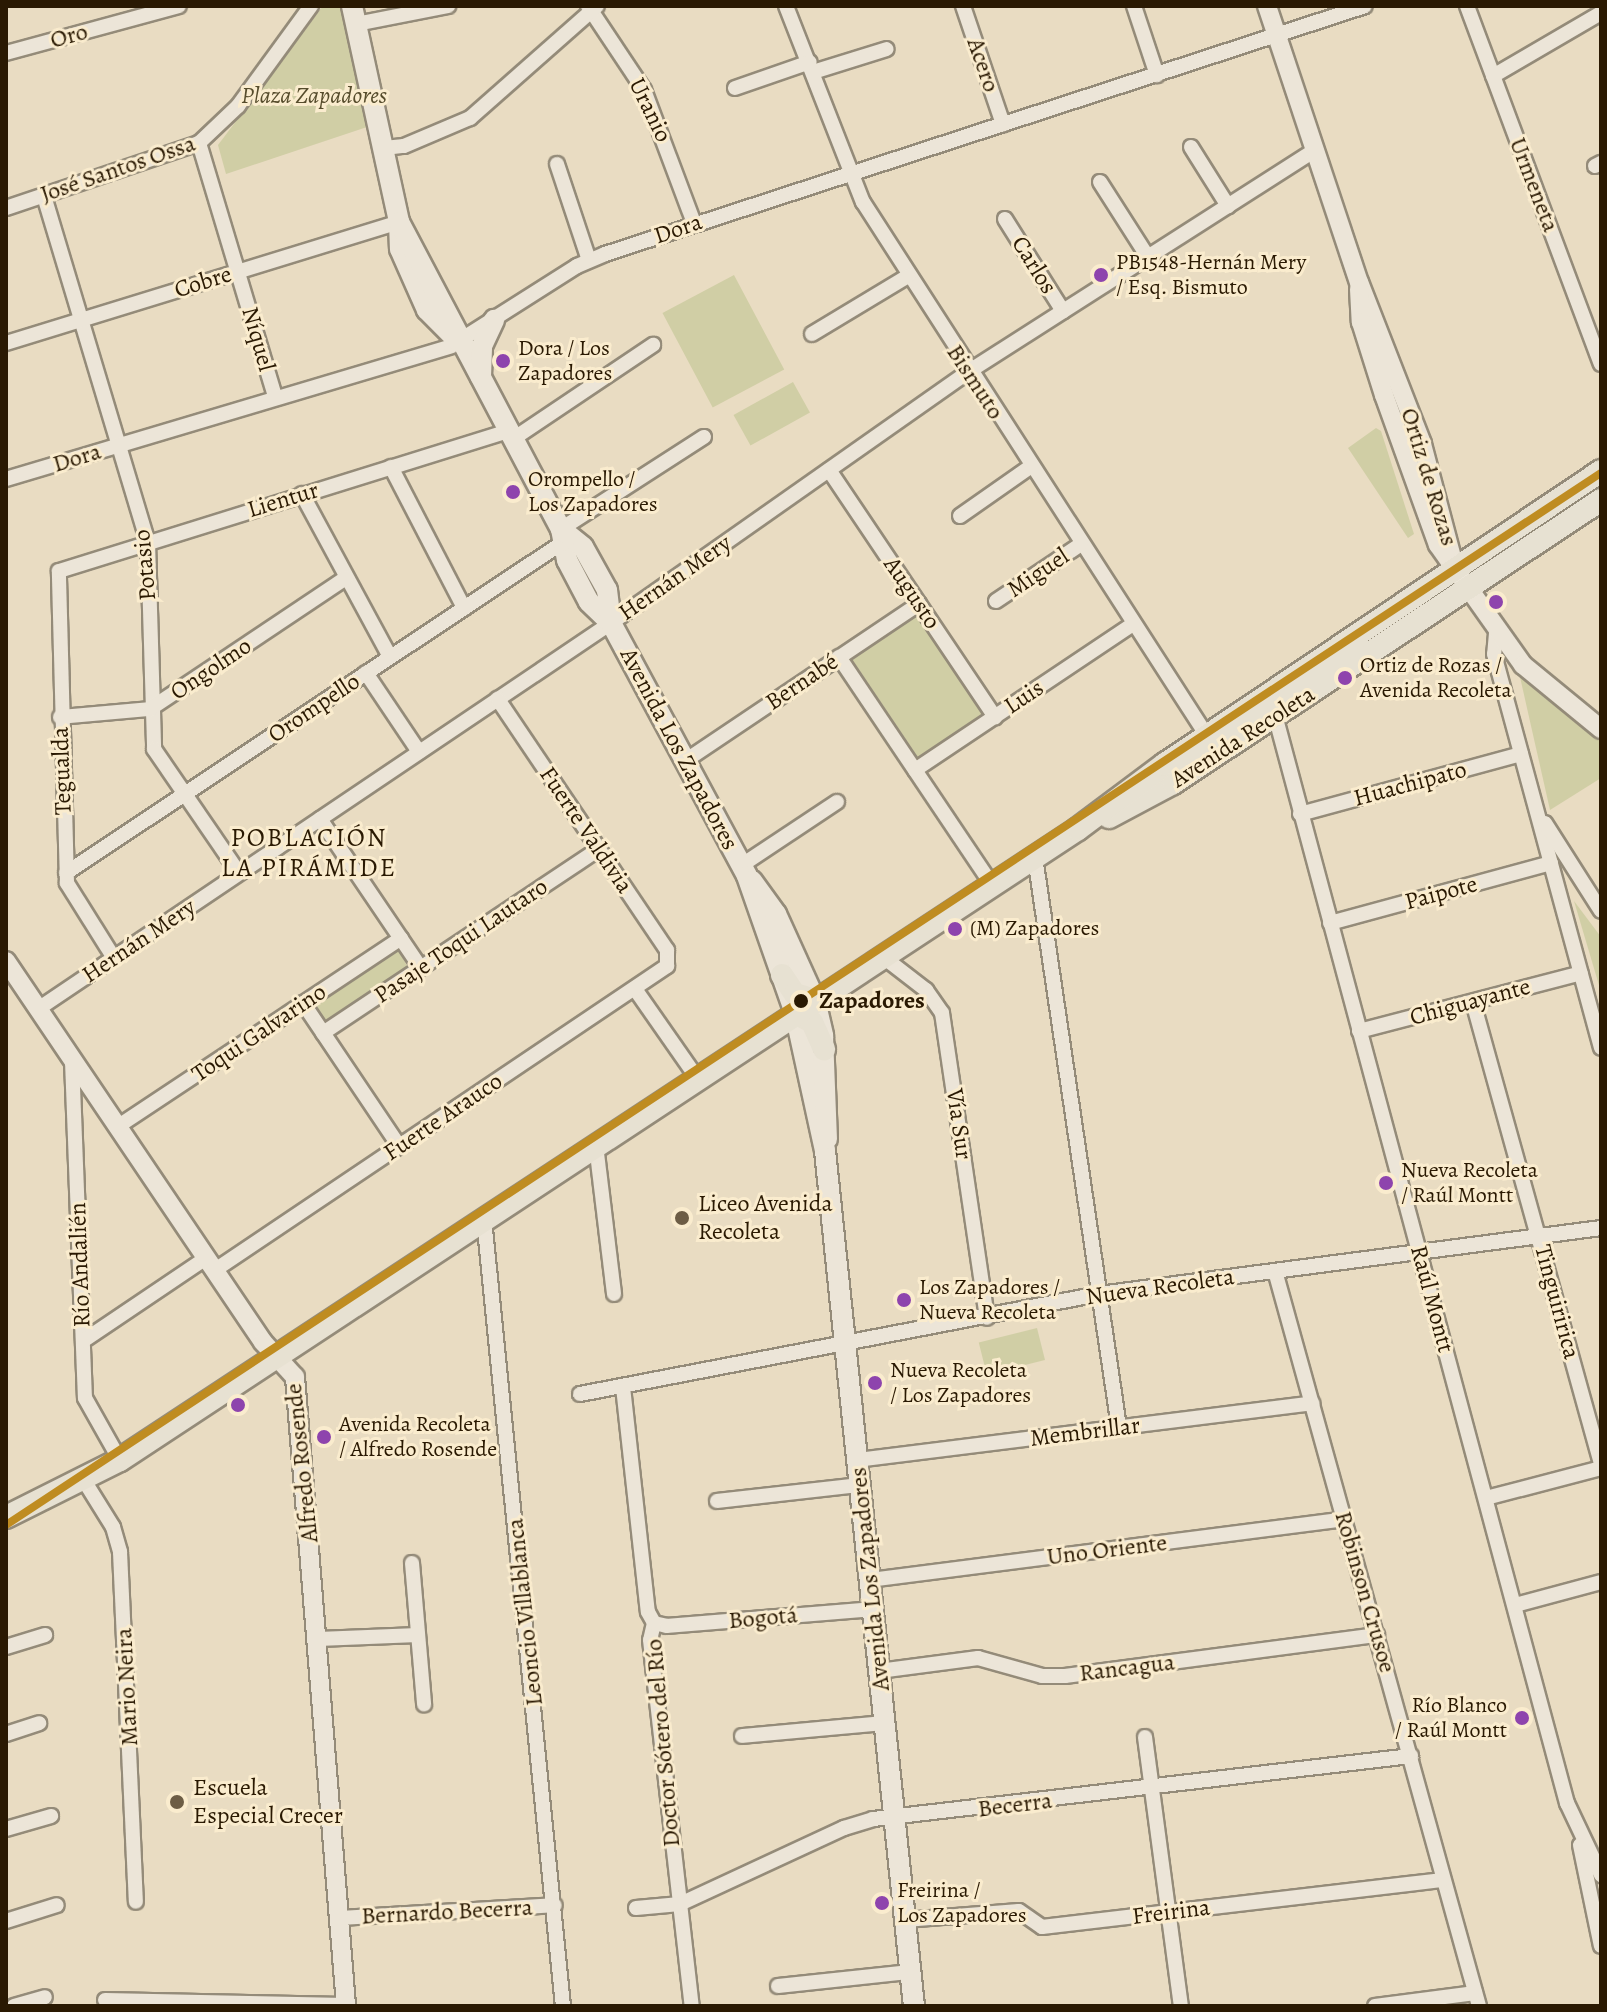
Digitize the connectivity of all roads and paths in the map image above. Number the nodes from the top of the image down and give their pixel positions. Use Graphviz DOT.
graph roads {
  1 [pos="179,6"];
  2 [pos="311,6"];
  3 [pos="448,6"];
  4 [pos="786,6"];
  5 [pos="963,6"];
  6 [pos="1134,6"];
  7 [pos="1267,6"];
  8 [pos="1365,6"];
  9 [pos="1467,6"];
  10 [pos="592,7"];
  11 [pos="1601,13"];
  12 [pos="354,15"];
  13 [pos="1277,36"];
  14 [pos="887,49"];
  15 [pos="6,53"];
  16 [pos="812,67"];
  17 [pos="1157,75"];
  18 [pos="1493,76"];
  19 [pos="735,88"];
  20 [pos="1003,124"];
  21 [pos="199,143"];
  22 [pos="1191,147"];
  23 [pos="384,148"];
  24 [pos="1315,150"];
  25 [pos="557,164"];
  26 [pos="849,173"];
  27 [pos="1100,182"];
  28 [pos="44,196"];
  29 [pos="1228,206"];
  30 [pos="6,208"];
  31 [pos="1005,219"];
  32 [pos="399,222"];
  33 [pos="694,223"];
  34 [pos="1148,257"];
  35 [pos="589,260"];
  36 [pos="237,271"];
  37 [pos="908,276"];
  38 [pos="1063,311"];
  39 [pos="82,319"];
  40 [pos="494,320"];
  41 [pos="812,334"];
  42 [pos="459,342"];
  43 [pos="6,343"];
  44 [pos="653,345"];
  45 [pos="1601,364"];
  46 [pos="968,372"];
  47 [pos="485,388"];
  48 [pos="275,397"];
  49 [pos="511,435"];
  50 [pos="704,437"];
  51 [pos="121,444"];
  52 [pos="391,467"];
  53 [pos="1030,467"];
  54 [pos="829,470"];
  55 [pos="1601,471"];
  56 [pos="6,479"];
  57 [pos="302,494"];
  58 [pos="1601,500"];
  59 [pos="960,516"];
  60 [pos="561,536"];
  61 [pos="148,542"];
  62 [pos="1081,544"];
  63 [pos="1455,569"];
  64 [pos="59,571"];
  65 [pos="346,578"];
  66 [pos="1468,589"];
  67 [pos="996,601"];
  68 [pos="919,604"];
  69 [pos="464,608"];
  70 [pos="611,623"];
  71 [pos="1133,624"];
  72 [pos="1496,633"];
  73 [pos="390,657"];
  74 [pos="839,657"];
  75 [pos="366,673"];
  76 [pos="498,699"];
  77 [pos="150,709"];
  78 [pos="1275,715"];
  79 [pos="60,717"];
  80 [pos="995,717"];
  81 [pos="1597,721"];
  82 [pos="1207,736"];
  83 [pos="419,752"];
  84 [pos="1521,754"];
  85 [pos="685,761"];
  86 [pos="915,770"];
  87 [pos="185,795"];
  88 [pos="837,802"];
  89 [pos="1537,812"];
  90 [pos="1300,814"];
  91 [pos="320,819"];
  92 [pos="1078,829"];
  93 [pos="599,849"];
  94 [pos="1035,857"];
  95 [pos="1551,863"];
  96 [pos="744,871"];
  97 [pos="66,873"];
  98 [pos="239,873"];
  99 [pos="992,885"];
  100 [pos="1601,911"];
  101 [pos="1330,923"];
  102 [pos="401,938"];
  103 [pos="882,956"];
  104 [pos="114,958"];
  105 [pos="6,961"];
  106 [pos="669,962"];
  107 [pos="421,968"];
  108 [pos="1581,973"];
  109 [pos="782,975"];
  110 [pos="635,989"];
  111 [pos="815,1000"];
  112 [pos="1473,1002"];
  113 [pos="303,1003"];
  114 [pos="38,1009"];
  115 [pos="795,1013"];
  116 [pos="1359,1031"];
  117 [pos="323,1033"];
  118 [pos="1601,1048"];
  119 [pos="824,1049"];
  120 [pos="72,1061"];
  121 [pos="697,1078"];
  122 [pos="117,1127"];
  123 [pos="596,1145"];
  124 [pos="399,1146"];
  125 [pos="825,1151"];
  126 [pos="484,1219"];
  127 [pos="1601,1228"];
  128 [pos="1539,1236"];
  129 [pos="1419,1251"];
  130 [pos="210,1264"];
  131 [pos="1275,1271"];
  132 [pos="614,1294"];
  133 [pos="1099,1294"];
  134 [pos="987,1318"];
  135 [pos="83,1341"];
  136 [pos="845,1347"];
  137 [pos="276,1357"];
  138 [pos="623,1387"];
  139 [pos="580,1394"];
  140 [pos="1312,1403"];
  141 [pos="1119,1427"];
  142 [pos="120,1460"];
  143 [pos="857,1460"];
  144 [pos="1601,1466"];
  145 [pos="85,1482"];
  146 [pos="860,1485"];
  147 [pos="1486,1498"];
  148 [pos="717,1501"];
  149 [pos="6,1517"];
  150 [pos="1344,1519"];
  151 [pos="412,1563"];
  152 [pos="870,1580"];
  153 [pos="1601,1582"];
  154 [pos="1515,1605"];
  155 [pos="873,1609"];
  156 [pos="654,1623"];
  157 [pos="45,1635"];
  158 [pos="418,1635"];
  159 [pos="1377,1635"];
  160 [pos="318,1639"];
  161 [pos="6,1647"];
  162 [pos="879,1671"];
  163 [pos="424,1704"];
  164 [pos="39,1723"];
  165 [pos="885,1723"];
  166 [pos="6,1734"];
  167 [pos="742,1736"];
  168 [pos="1145,1737"];
  169 [pos="1411,1756"];
  170 [pos="1152,1789"];
  171 [pos="51,1816"];
  172 [pos="894,1819"];
  173 [pos="6,1829"];
  174 [pos="1579,1835"];
  175 [pos="1601,1875"];
  176 [pos="1443,1880"];
  177 [pos="136,1902"];
  178 [pos="680,1904"];
  179 [pos="57,1905"];
  180 [pos="555,1905"];
  181 [pos="636,1908"];
  182 [pos="1168,1912"];
  183 [pos="339,1918"];
  184 [pos="905,1920"];
  185 [pos="6,1921"];
  186 [pos="1601,1946"];
  187 [pos="910,1972"];
  188 [pos="778,1986"];
  189 [pos="45,1997"];
  190 [pos="105,2000"];
  191 [pos="1477,2000"];
  192 [pos="142,2003"];
  193 [pos="346,2005"];
  194 [pos="14,2006"];
  195 [pos="563,2006"];
  196 [pos="692,2006"];
  197 [pos="914,2006"];
  198 [pos="1181,2006"];
  199 [pos="1375,2006"];
  1 -- 15 [label="street, Oro"];
  2 -- 21 [label="street, José Santos Ossa"];
  3 -- 12 [label="street"];
  4 -- 16 [label="street, Bismuto"];
  5 -- 20 [label="street, Acero"];
  6 -- 17 [label="street"];
  7 -- 13 [label="street, Ortiz de Rozas"];
  8 -- 13 [label="street, Dora"];
  9 -- 18 [label="street, Urmeneta"];
  10 -- 23 [label="street"];
  10 -- 33 [label="street, Uranio"];
  11 -- 18 [label="street"];
  12 -- 23 [label="main road, Avenida Los Zapadores"];
  13 -- 17 [label="street, Dora"];
  13 -- 24 [label="street, Ortiz de Rozas"];
  14 -- 16 [label="street"];
  16 -- 19 [label="street"];
  16 -- 26 [label="street, Bismuto"];
  17 -- 20 [label="street, Dora"];
  18 -- 45 [label="street, Urmeneta"];
  20 -- 26 [label="street, Dora"];
  21 -- 28 [label="street, José Santos Ossa"];
  21 -- 36 [label="street, Níquel"];
  22 -- 29 [label="street"];
  23 -- 32 [label="main road, Avenida Los Zapadores"];
  24 -- 29 [label="street, Hernán Mery"];
  24 -- 63 [label="street, Ortiz de Rozas"];
  25 -- 35 [label="street"];
  26 -- 33 [label="street, Dora"];
  26 -- 37 [label="street, Bismuto"];
  27 -- 34 [label="street"];
  28 -- 30 [label="street, José Santos Ossa"];
  28 -- 39 [label="street, Potasio"];
  29 -- 34 [label="street, Hernán Mery"];
  31 -- 38 [label="street, Carlos"];
  32 -- 36 [label="street, Cobre"];
  32 -- 42 [label="main road, Avenida Los Zapadores"];
  33 -- 35 [label="street, Dora"];
  34 -- 38 [label="street, Hernán Mery"];
  35 -- 40 [label="street, Dora"];
  36 -- 39 [label="street, Cobre"];
  36 -- 48 [label="street, Níquel"];
  37 -- 41 [label="street"];
  37 -- 46 [label="street, Bismuto"];
  38 -- 46 [label="street, Hernán Mery"];
  39 -- 43 [label="street, Cobre"];
  39 -- 51 [label="street, Potasio"];
  40 -- 42 [label="street, Dora"];
  40 -- 47 [label="main road"];
  42 -- 47 [label="main road, Avenida Los Zapadores"];
  42 -- 48 [label="street, Dora"];
  44 -- 49 [label="street, Lientur"];
  46 -- 53 [label="street, Bismuto"];
  46 -- 54 [label="street, Hernán Mery"];
  47 -- 49 [label="main road, Avenida Los Zapadores"];
  48 -- 51 [label="street, Dora"];
  49 -- 52 [label="street, Lientur"];
  49 -- 60 [label="main road, Avenida Los Zapadores"];
  50 -- 60 [label="street, Orompello"];
  51 -- 56 [label="street, Dora"];
  51 -- 61 [label="street, Potasio"];
  52 -- 57 [label="street, Lientur"];
  52 -- 69 [label="street"];
  53 -- 59 [label="street"];
  53 -- 62 [label="street, Bismuto"];
  54 -- 68 [label="street, Augusto"];
  54 -- 70 [label="street, Hernán Mery"];
  55 -- 63 [label="main road, Avenida Recoleta"];
  57 -- 61 [label="street, Lientur"];
  57 -- 65 [label="street"];
  58 -- 66 [label="main road, Avenida Recoleta"];
  60 -- 69 [label="street, Orompello"];
  60 -- 70 [label="main road, Avenida Los Zapadores"];
  61 -- 64 [label="street, Lientur"];
  61 -- 77 [label="street, Potasio"];
  62 -- 67 [label="street, Miguel"];
  62 -- 71 [label="street, Bismuto"];
  63 -- 66 [label="street"];
  63 -- 82 [label="main road, Avenida Recoleta"];
  64 -- 79 [label="street, Tegualda"];
  65 -- 73 [label="street"];
  65 -- 77 [label="street, Ongolmo"];
  66 -- 72 [label="street"];
  66 -- 78 [label="main road, Avenida Recoleta"];
  68 -- 74 [label="street, Bernabé"];
  68 -- 80 [label="street, Augusto"];
  69 -- 73 [label="street, Orompello"];
  70 -- 76 [label="street, Hernán Mery"];
  70 -- 85 [label="main road, Avenida Los Zapadores"];
  71 -- 80 [label="street, Luis"];
  71 -- 82 [label="street, Bismuto"];
  72 -- 81 [label="street"];
  72 -- 84 [label="street"];
  73 -- 75 [label="street, Orompello"];
  74 -- 85 [label="street, Bernabé"];
  74 -- 86 [label="street"];
  75 -- 83 [label="street"];
  75 -- 87 [label="street, Orompello"];
  76 -- 83 [label="street, Hernán Mery"];
  76 -- 93 [label="street, Fuerte Valdivia"];
  77 -- 79 [label="street, Ongolmo"];
  77 -- 87 [label="street, Potasio"];
  78 -- 90 [label="street, Raúl Montt"];
  78 -- 92 [label="main road, Avenida Recoleta"];
  79 -- 97 [label="street, Tegualda"];
  80 -- 86 [label="street, Luis"];
  82 -- 92 [label="main road, Avenida Recoleta"];
  83 -- 91 [label="street, Hernán Mery"];
  84 -- 89 [label="street"];
  84 -- 90 [label="street, Huachipato"];
  85 -- 96 [label="main road, Avenida Los Zapadores"];
  86 -- 99 [label="street"];
  87 -- 97 [label="street, Orompello"];
  87 -- 98 [label="street, Potasio"];
  88 -- 96 [label="street"];
  89 -- 95 [label="street"];
  89 -- 100 [label="street"];
  90 -- 101 [label="street, Raúl Montt"];
  91 -- 98 [label="street, Hernán Mery"];
  91 -- 102 [label="street"];
  92 -- 94 [label="main road, Avenida Recoleta"];
  93 -- 106 [label="street, Fuerte Valdivia"];
  93 -- 107 [label="street, Pasaje Toqui Lautaro"];
  94 -- 99 [label="main road, Avenida Recoleta"];
  94 -- 133 [label="street"];
  95 -- 101 [label="street, Paipote"];
  95 -- 108 [label="street"];
  96 -- 109 [label="main road, Avenida Los Zapadores"];
  96 -- 111 [label="main road, Avenida Los Zapadores"];
  97 -- 104 [label="street, Tegualda"];
  98 -- 104 [label="street, Hernán Mery"];
  99 -- 103 [label="main road, Avenida Recoleta"];
  101 -- 116 [label="street, Raúl Montt"];
  102 -- 107 [label="street"];
  102 -- 113 [label="street, Toqui Galvarino"];
  103 -- 111 [label="main road, Avenida Recoleta"];
  103 -- 134 [label="street, Vía Sur"];
  104 -- 114 [label="street, Hernán Mery"];
  105 -- 114 [label="street, Alfredo Rosende"];
  106 -- 110 [label="street, Fuerte Arauco"];
  107 -- 117 [label="street, Pasaje Toqui Lautaro"];
  108 -- 112 [label="street, Chiguayante"];
  108 -- 118 [label="street"];
  109 -- 111 [label="main road"];
  109 -- 115 [label="main road, Avenida Los Zapadores"];
  110 -- 121 [label="street"];
  110 -- 124 [label="street, Fuerte Arauco"];
  111 -- 115 [label="main road, Avenida Recoleta"];
  111 -- 119 [label="main road, Avenida Los Zapadores"];
  112 -- 116 [label="street, Chiguayante"];
  112 -- 128 [label="street, Tinguiririca"];
  113 -- 117 [label="street"];
  113 -- 122 [label="street, Toqui Galvarino"];
  114 -- 120 [label="street, Alfredo Rosende"];
  115 -- 119 [label="main road"];
  115 -- 121 [label="main road, Avenida Recoleta"];
  115 -- 125 [label="main road, Avenida Los Zapadores"];
  116 -- 129 [label="street, Raúl Montt"];
  117 -- 124 [label="street"];
  119 -- 125 [label="main road, Avenida Los Zapadores"];
  120 -- 122 [label="street, Alfredo Rosende"];
  120 -- 135 [label="street, Río Andalién"];
  121 -- 123 [label="main road, Avenida Recoleta"];
  122 -- 130 [label="street, Alfredo Rosende"];
  123 -- 126 [label="main road, Avenida Recoleta"];
  123 -- 132 [label="street"];
  124 -- 130 [label="street, Fuerte Arauco"];
  125 -- 136 [label="main road, Avenida Los Zapadores"];
  126 -- 137 [label="main road, Avenida Recoleta"];
  126 -- 180 [label="street, Leoncio Villablanca"];
  127 -- 128 [label="street, Nueva Recoleta"];
  128 -- 129 [label="street, Nueva Recoleta"];
  128 -- 144 [label="street, Tinguiririca"];
  129 -- 131 [label="street, Nueva Recoleta"];
  129 -- 147 [label="street, Raúl Montt"];
  130 -- 135 [label="street, Fuerte Arauco"];
  130 -- 137 [label="street, Alfredo Rosende"];
  131 -- 133 [label="street, Nueva Recoleta"];
  131 -- 140 [label="street, Robinson Crusoe"];
  133 -- 134 [label="street, Nueva Recoleta"];
  133 -- 141 [label="street"];
  134 -- 136 [label="street, Nueva Recoleta"];
  135 -- 142 [label="street, Río Andalién"];
  136 -- 138 [label="street, Nueva Recoleta"];
  136 -- 143 [label="main road, Avenida Los Zapadores"];
  137 -- 142 [label="main road, Avenida Recoleta"];
  137 -- 160 [label="street, Alfredo Rosende"];
  138 -- 139 [label="street, Nueva Recoleta"];
  138 -- 156 [label="street, Doctor Sótero del Río"];
  140 -- 141 [label="street, Membrillar"];
  140 -- 150 [label="street, Robinson Crusoe"];
  141 -- 143 [label="street, Membrillar"];
  142 -- 145 [label="main road, Avenida Recoleta"];
  143 -- 146 [label="main road, Avenida Los Zapadores"];
  144 -- 147 [label="street"];
  145 -- 149 [label="main road, Avenida Recoleta"];
  145 -- 177 [label="street, Mario Neira"];
  146 -- 148 [label="street"];
  146 -- 152 [label="main road, Avenida Los Zapadores"];
  147 -- 154 [label="street, Raúl Montt"];
  150 -- 152 [label="street, Uno Oriente"];
  150 -- 159 [label="street, Robinson Crusoe"];
  151 -- 158 [label="street"];
  152 -- 155 [label="main road, Avenida Los Zapadores"];
  153 -- 154 [label="street"];
  154 -- 174 [label="street, Raúl Montt"];
  155 -- 156 [label="street, Bogotá"];
  155 -- 162 [label="main road, Avenida Los Zapadores"];
  156 -- 178 [label="street, Doctor Sótero del Río"];
  157 -- 161 [label="street"];
  158 -- 160 [label="street"];
  158 -- 163 [label="street"];
  159 -- 162 [label="street, Rancagua"];
  159 -- 169 [label="street, Robinson Crusoe"];
  160 -- 183 [label="street, Alfredo Rosende"];
  162 -- 165 [label="main road, Avenida Los Zapadores"];
  164 -- 166 [label="street"];
  165 -- 167 [label="street"];
  165 -- 172 [label="main road, Avenida Los Zapadores"];
  168 -- 170 [label="street"];
  169 -- 170 [label="street, Becerra"];
  169 -- 176 [label="street, Robinson Crusoe"];
  170 -- 172 [label="street, Becerra"];
  170 -- 182 [label="street"];
  171 -- 173 [label="street"];
  172 -- 178 [label="street, Becerra"];
  172 -- 184 [label="main road, Avenida Los Zapadores"];
  174 -- 175 [label="street, Raúl Montt"];
  174 -- 186 [label="street, Raúl Montt"];
  176 -- 182 [label="street, Freirina"];
  176 -- 191 [label="street, Robinson Crusoe"];
  178 -- 181 [label="street, Becerra"];
  178 -- 196 [label="street, Doctor Sótero del Río"];
  179 -- 185 [label="street"];
  180 -- 183 [label="street, Bernardo Becerra"];
  180 -- 195 [label="street, Leoncio Villablanca"];
  182 -- 184 [label="street, Freirina"];
  182 -- 198 [label="street"];
  183 -- 193 [label="street, Alfredo Rosende"];
  184 -- 187 [label="main road, Avenida Los Zapadores"];
  187 -- 188 [label="street"];
  187 -- 197 [label="main road, Avenida Los Zapadores"];
  189 -- 194 [label="street"];
  190 -- 192 [label="street"];
  191 -- 199 [label="street"];
  192 -- 193 [label="street"];
}
